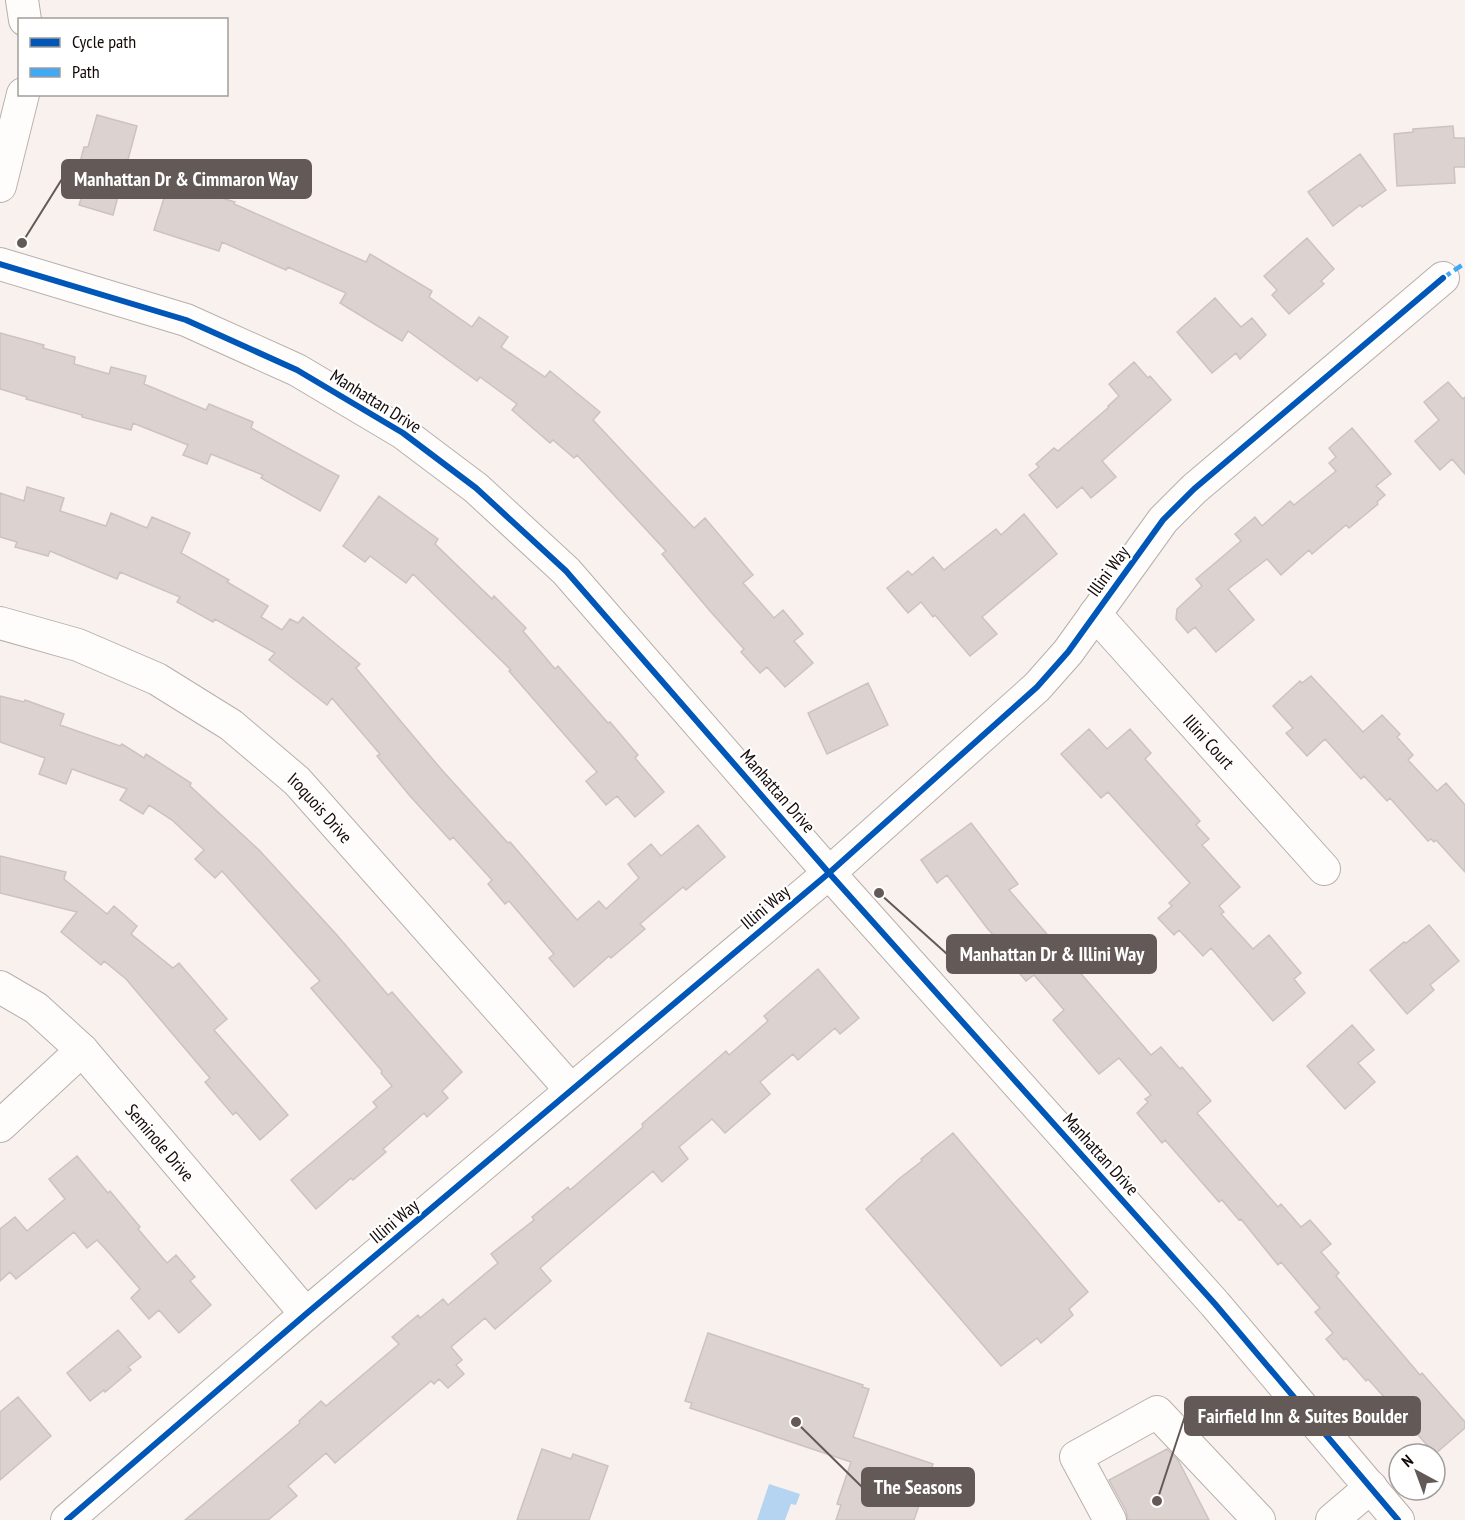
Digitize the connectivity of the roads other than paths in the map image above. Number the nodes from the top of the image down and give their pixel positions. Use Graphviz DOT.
graph roads {
  1 [pos="22,0"];
  2 [pos="25,18"];
  3 [pos="22,96"];
  4 [pos="0,186"];
  5 [pos="0,264"];
  6 [pos="1443,278"];
  7 [pos="1095,614"];
  8 [pos="0,623"];
  9 [pos="1324,869"];
  10 [pos="829,873"];
  11 [pos="0,987"];
  12 [pos="82,1050"];
  13 [pos="571,1090"];
  14 [pos="0,1126"];
  15 [pos="306,1314"];
  16 [pos="1371,1487"];
  17 [pos="67,1520"];
  18 [pos="1110,1520"];
  19 [pos="1259,1520"];
  20 [pos="1332,1520"];
  21 [pos="1398,1520"];
  1 -- 2 [label="street"];
  3 -- 4 [label="street"];
  5 -- 10 [label="street, Manhattan Drive"];
  6 -- 7 [label="street, Illini Way"];
  7 -- 9 [label="street, Illini Court"];
  7 -- 10 [label="street, Illini Way"];
  8 -- 13 [label="street, Iroquois Drive"];
  10 -- 13 [label="street, Illini Way"];
  10 -- 16 [label="street, Manhattan Drive"];
  11 -- 12 [label="street, Seminole Drive"];
  12 -- 14 [label="street"];
  12 -- 15 [label="street, Seminole Drive"];
  13 -- 15 [label="street, Illini Way"];
  15 -- 17 [label="street, Illini Way"];
  16 -- 20 [label="street"];
  16 -- 21 [label="street, Manhattan Drive"];
  18 -- 19 [label="street"];
}
